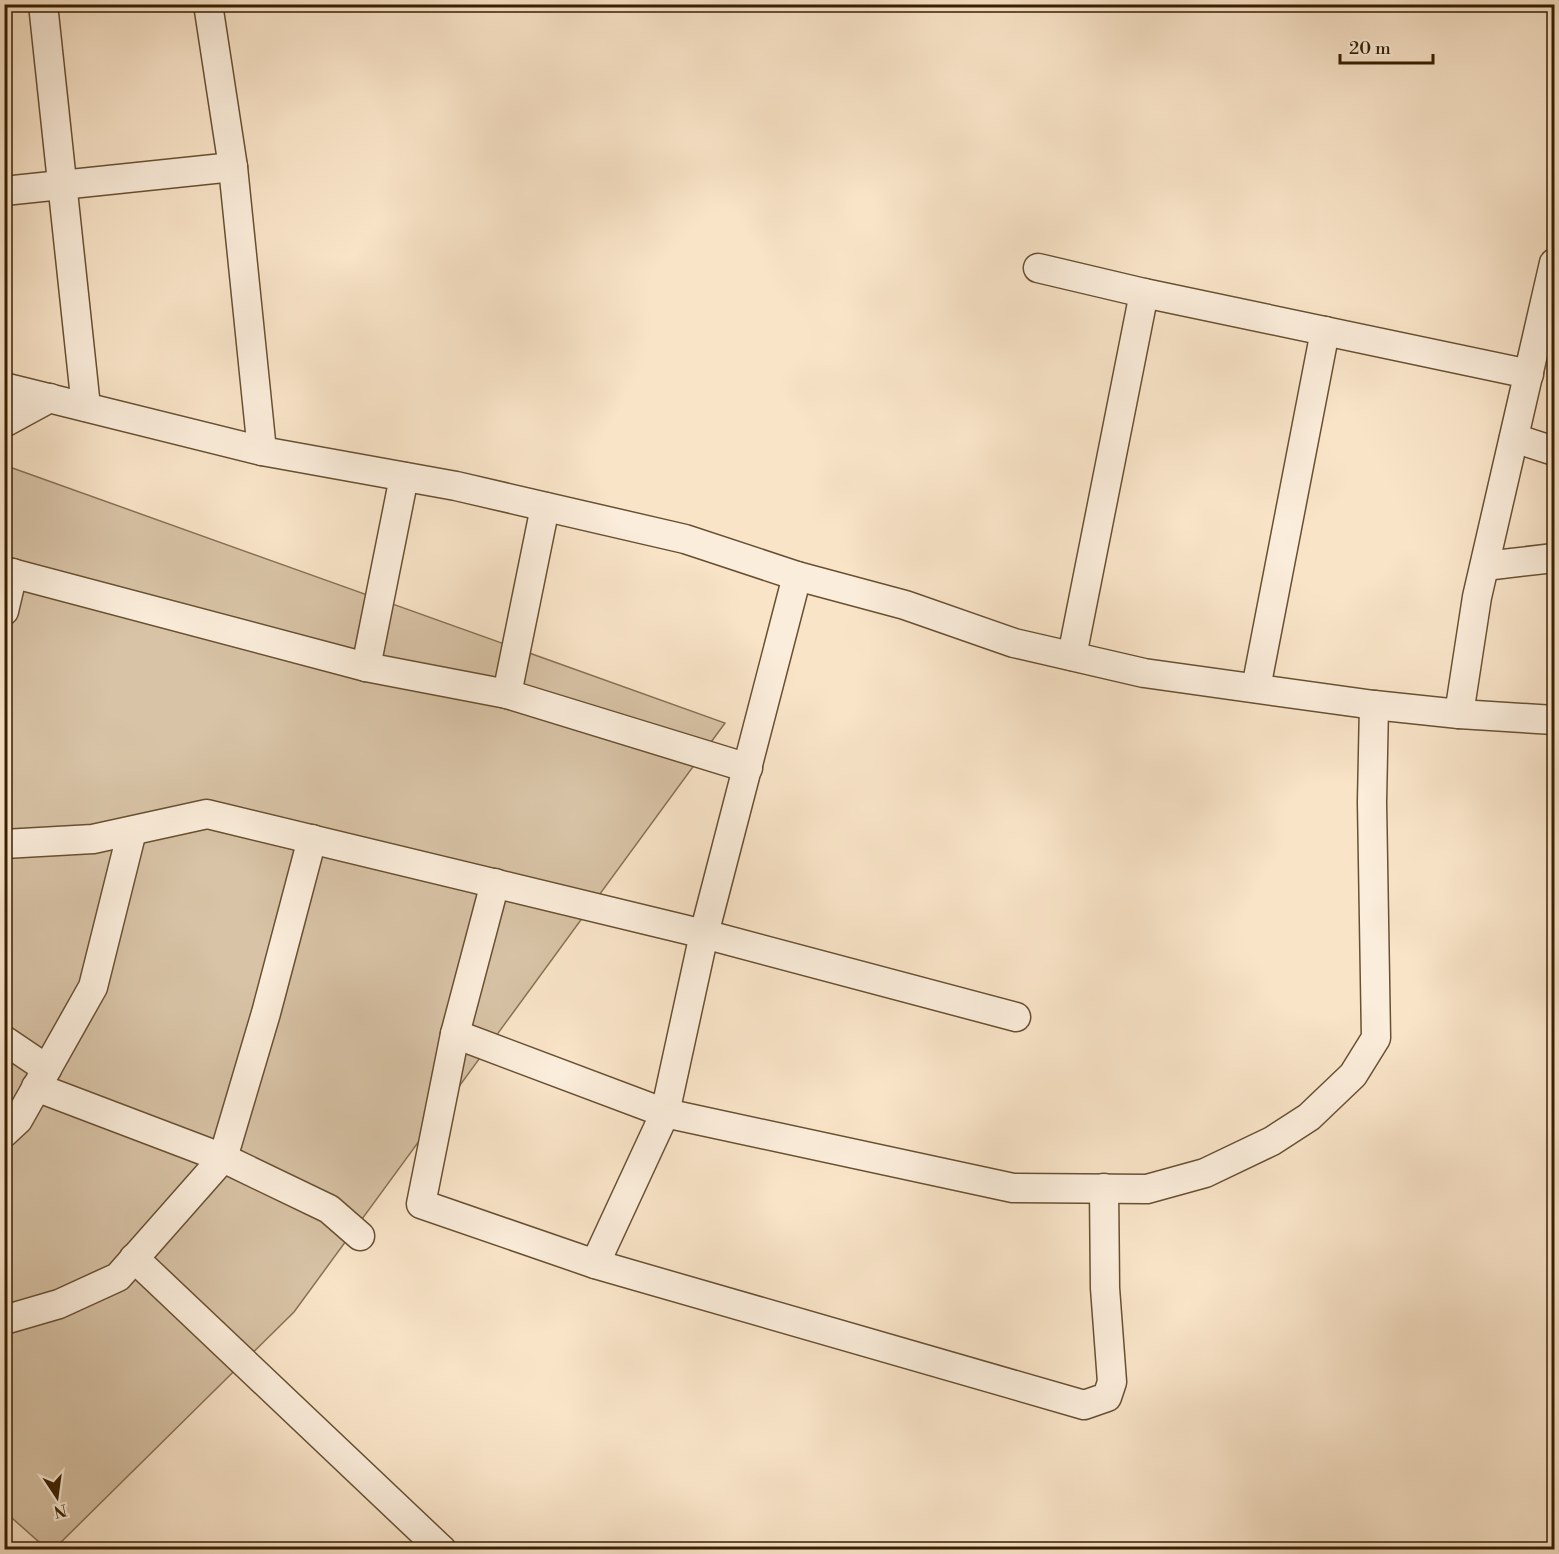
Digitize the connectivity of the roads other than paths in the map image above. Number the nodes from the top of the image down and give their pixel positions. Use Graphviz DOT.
graph roads {
  1 [pos="43,4"];
  2 [pos="208,4"];
  3 [pos="233,166"];
  4 [pos="62,185"];
  5 [pos="4,191"];
  6 [pos="1554,263"];
  7 [pos="1038,268"];
  8 [pos="1144,293"];
  9 [pos="1325,331"];
  10 [pos="1529,374"];
  11 [pos="4,387"];
  12 [pos="50,398"];
  13 [pos="86,407"];
  14 [pos="4,423"];
  15 [pos="1514,438"];
  16 [pos="262,451"];
  17 [pos="1554,451"];
  18 [pos="405,477"];
  19 [pos="545,507"];
  20 [pos="1554,558"];
  21 [pos="1485,566"];
  22 [pos="9,572"];
  23 [pos="797,576"];
  24 [pos="4,611"];
  25 [pos="1072,656"];
  26 [pos="366,667"];
  27 [pos="1256,688"];
  28 [pos="507,694"];
  29 [pos="1374,705"];
  30 [pos="1459,714"];
  31 [pos="1554,720"];
  32 [pos="748,768"];
  33 [pos="132,831"];
  34 [pos="312,839"];
  35 [pos="4,844"];
  36 [pos="495,884"];
  37 [pos="704,934"];
  38 [pos="1016,1017"];
  39 [pos="455,1034"];
  40 [pos="4,1041"];
  41 [pos="41,1078"];
  42 [pos="665,1113"];
  43 [pos="4,1133"];
  44 [pos="222,1158"];
  45 [pos="1104,1188"];
  46 [pos="360,1236"];
  47 [pos="134,1258"];
  48 [pos="595,1264"];
  49 [pos="4,1320"];
  50 [pos="442,1550"];
  1 -- 4 [label="street"];
  2 -- 3 [label="street"];
  3 -- 4 [label="street"];
  3 -- 16 [label="street"];
  4 -- 5 [label="street"];
  4 -- 13 [label="street"];
  6 -- 10 [label="street"];
  7 -- 8 [label="street"];
  8 -- 9 [label="street"];
  8 -- 25 [label="street"];
  9 -- 10 [label="street"];
  9 -- 27 [label="street"];
  10 -- 15 [label="street"];
  11 -- 12 [label="street"];
  12 -- 13 [label="street"];
  12 -- 14 [label="street"];
  13 -- 16 [label="street"];
  15 -- 17 [label="street"];
  15 -- 21 [label="street"];
  16 -- 18 [label="street"];
  18 -- 19 [label="street"];
  18 -- 26 [label="street"];
  19 -- 23 [label="street"];
  19 -- 28 [label="street"];
  20 -- 21 [label="street"];
  21 -- 30 [label="street"];
  22 -- 24 [label="street"];
  22 -- 26 [label="street"];
  23 -- 25 [label="street"];
  23 -- 32 [label="street"];
  25 -- 27 [label="street"];
  26 -- 28 [label="street"];
  27 -- 29 [label="street"];
  28 -- 32 [label="street"];
  29 -- 30 [label="street"];
  29 -- 45 [label="street"];
  30 -- 31 [label="street"];
  32 -- 37 [label="street"];
  33 -- 34 [label="street"];
  33 -- 35 [label="street"];
  33 -- 41 [label="street"];
  34 -- 36 [label="street"];
  34 -- 44 [label="street"];
  36 -- 37 [label="street"];
  36 -- 39 [label="street"];
  37 -- 38 [label="street"];
  37 -- 42 [label="street"];
  39 -- 42 [label="street"];
  39 -- 48 [label="street"];
  40 -- 41 [label="street"];
  41 -- 43 [label="street"];
  41 -- 44 [label="street"];
  42 -- 45 [label="street"];
  42 -- 48 [label="street"];
  44 -- 46 [label="street"];
  44 -- 47 [label="street"];
  45 -- 48 [label="street"];
  47 -- 49 [label="street"];
  47 -- 50 [label="street"];
}
